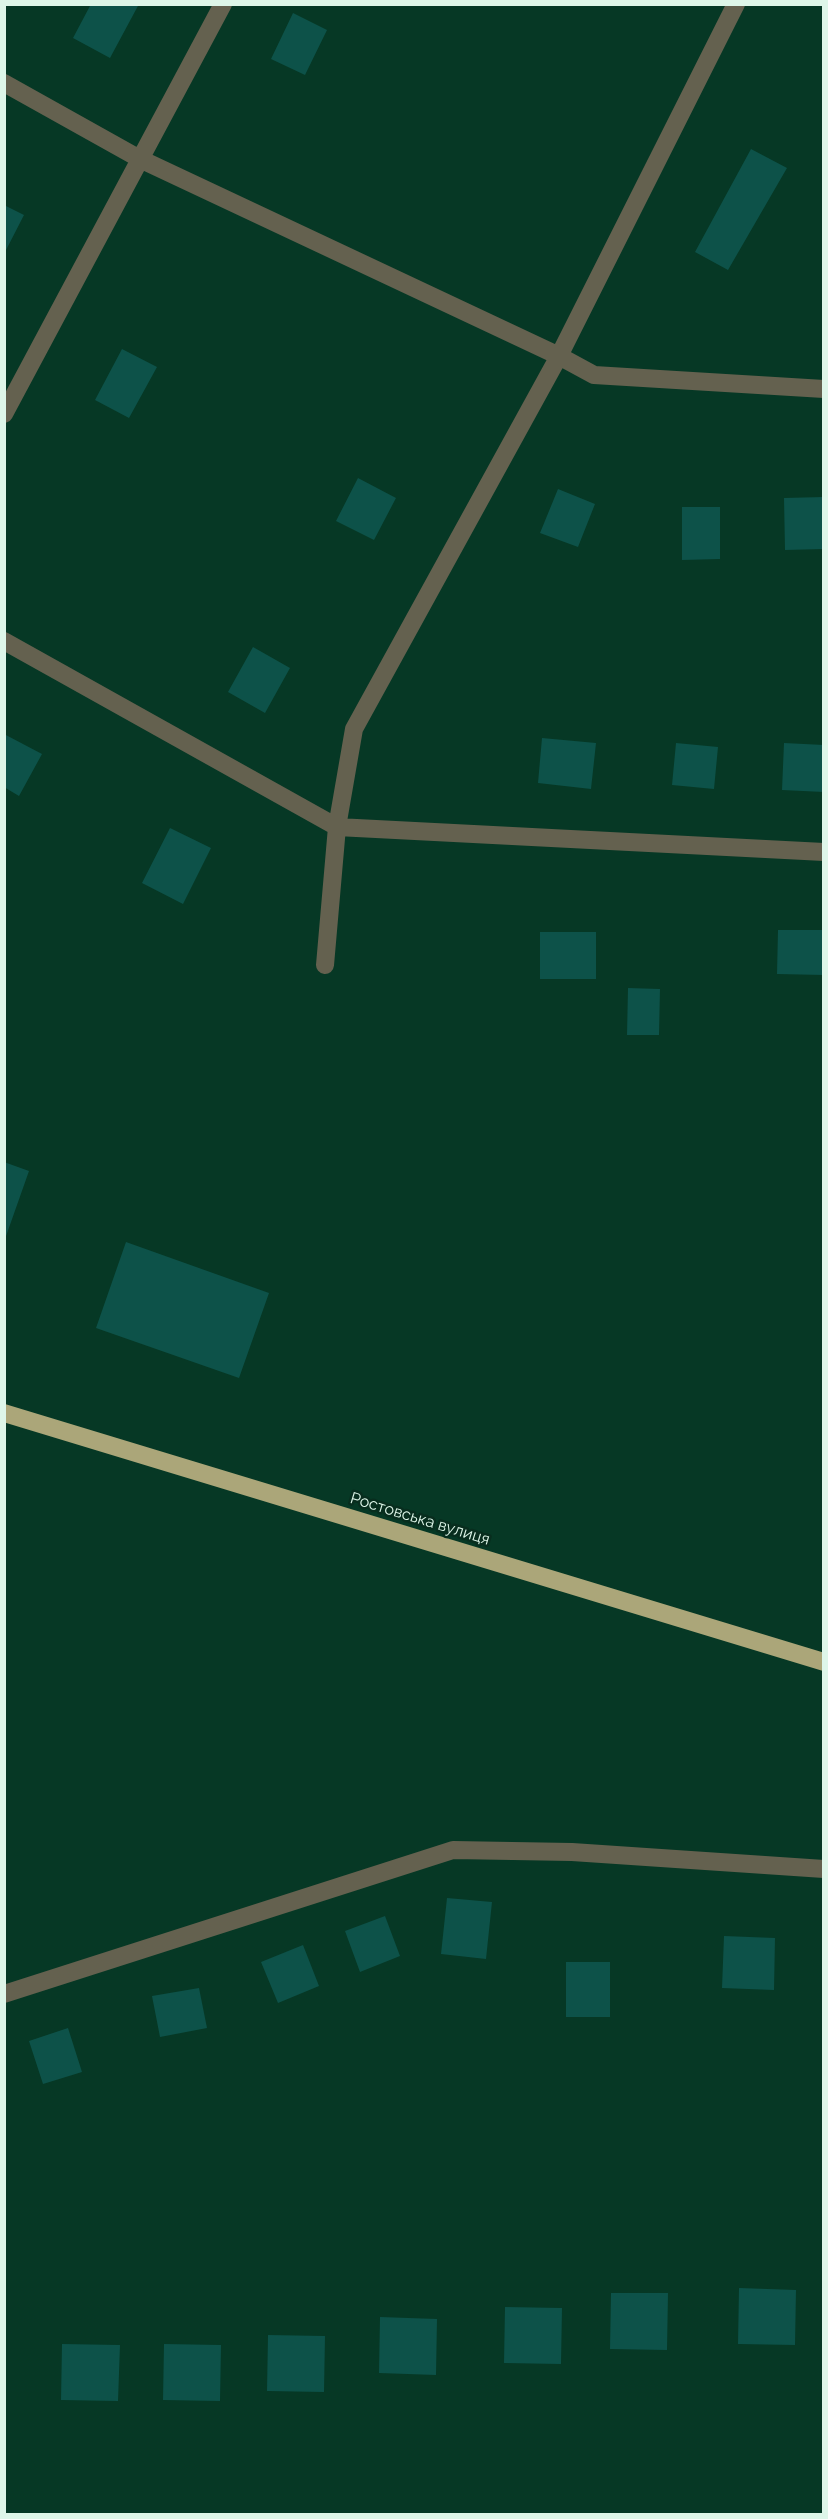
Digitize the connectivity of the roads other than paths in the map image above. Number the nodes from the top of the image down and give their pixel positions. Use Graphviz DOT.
graph roads {
  1 [pos="224,4"];
  2 [pos="736,4"];
  3 [pos="4,83"];
  4 [pos="140,159"];
  5 [pos="559,356"];
  6 [pos="824,389"];
  7 [pos="4,414"];
  8 [pos="4,641"];
  9 [pos="337,827"];
  10 [pos="824,852"];
  11 [pos="325,964"];
  12 [pos="4,1413"];
  13 [pos="824,1662"];
  14 [pos="824,1869"];
  15 [pos="4,1995"];
  1 -- 4 [label="street"];
  2 -- 5 [label="street"];
  3 -- 4 [label="street"];
  4 -- 5 [label="street"];
  4 -- 7 [label="street"];
  5 -- 6 [label="street"];
  5 -- 9 [label="street"];
  8 -- 9 [label="street"];
  9 -- 10 [label="street"];
  9 -- 11 [label="street"];
  12 -- 13 [label="highway, Ростовська вулиця"];
  14 -- 15 [label="street"];
}
